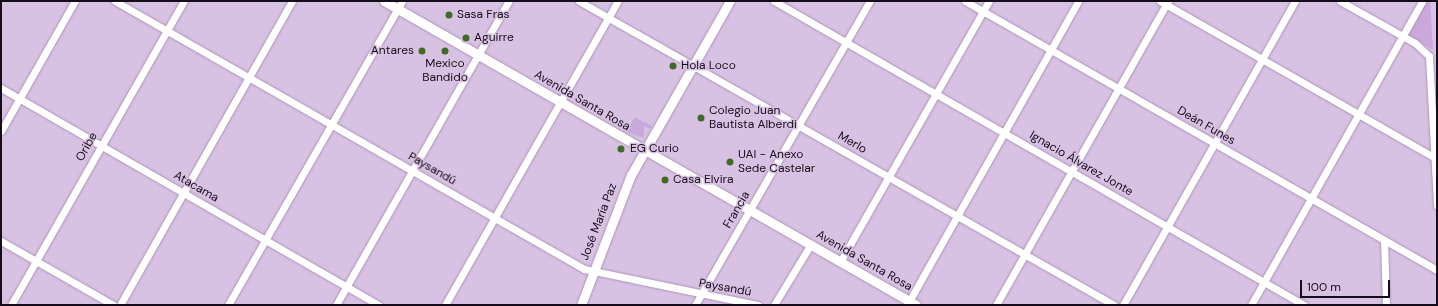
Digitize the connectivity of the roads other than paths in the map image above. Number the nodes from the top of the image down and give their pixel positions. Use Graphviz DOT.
graph roads {
  1 [pos="75,1"];
  2 [pos="115,1"];
  3 [pos="184,1"];
  4 [pos="292,1"];
  5 [pos="384,1"];
  6 [pos="509,1"];
  7 [pos="579,1"];
  8 [pos="618,1"];
  9 [pos="730,1"];
  10 [pos="774,1"];
  11 [pos="870,1"];
  12 [pos="965,1"];
  13 [pos="988,1"];
  14 [pos="1078,1"];
  15 [pos="1295,1"];
  16 [pos="1340,1"];
  17 [pos="1422,1"];
  18 [pos="1165,2"];
  19 [pos="399,5"];
  20 [pos="983,11"];
  21 [pos="610,18"];
  22 [pos="167,30"];
  23 [pos="1403,36"];
  24 [pos="846,43"];
  25 [pos="1051,50"];
  26 [pos="478,55"];
  27 [pos="1263,59"];
  28 [pos="694,65"];
  29 [pos="248,77"];
  30 [pos="1,88"];
  31 [pos="1119,88"];
  32 [pos="937,94"];
  33 [pos="20,99"];
  34 [pos="560,102"];
  35 [pos="1358,114"];
  36 [pos="331,124"];
  37 [pos="798,125"];
  38 [pos="1,132"];
  39 [pos="1004,132"];
  40 [pos="1214,144"];
  41 [pos="101,146"];
  42 [pos="645,151"];
  43 [pos="1434,157"];
  44 [pos="412,170"];
  45 [pos="1071,172"];
  46 [pos="889,177"];
  47 [pos="184,192"];
  48 [pos="1312,198"];
  49 [pos="1437,206"];
  50 [pos="749,210"];
  51 [pos="956,216"];
  52 [pos="494,218"];
  53 [pos="1167,226"];
  54 [pos="265,239"];
  55 [pos="1384,240"];
  56 [pos="1,241"];
  57 [pos="811,244"];
  58 [pos="1024,254"];
  59 [pos="36,261"];
  60 [pos="840,262"];
  61 [pos="1437,270"];
  62 [pos="593,272"];
  63 [pos="1264,282"];
  64 [pos="346,286"];
  65 [pos="701,295"];
  66 [pos="910,304"];
  67 [pos="11,305"];
  68 [pos="113,305"];
  69 [pos="120,305"];
  70 [pos="228,305"];
  71 [pos="336,305"];
  72 [pos="379,305"];
  73 [pos="445,305"];
  74 [pos="581,305"];
  75 [pos="695,305"];
  76 [pos="758,305"];
  77 [pos="774,305"];
  78 [pos="996,305"];
  79 [pos="1114,305"];
  80 [pos="1123,305"];
  81 [pos="1251,305"];
  82 [pos="1304,305"];
  83 [pos="1386,305"];
  1 -- 33 [label="street"];
  2 -- 22 [label="street, Paysandú"];
  3 -- 22 [label="street, Oribe"];
  4 -- 29 [label="street"];
  5 -- 19 [label="street, Avenida Santa Rosa"];
  6 -- 26 [label="street"];
  7 -- 21 [label="street, Merlo"];
  8 -- 21 [label="street"];
  9 -- 28 [label="street, José María Paz"];
  10 -- 24 [label="street, Ignacio Álvarez Jonte"];
  11 -- 24 [label="street, Francia"];
  12 -- 20 [label="street, Deán Funes"];
  13 -- 20 [label="street"];
  14 -- 25 [label="street"];
  15 -- 27 [label="street"];
  16 -- 23 [label="street"];
  17 -- 23 [label="street"];
  18 -- 27 [label="street"];
  18 -- 31 [label="street"];
  19 -- 26 [label="street, Avenida Santa Rosa"];
  19 -- 36 [label="street"];
  20 -- 25 [label="street, Deán Funes"];
  20 -- 32 [label="street"];
  21 -- 28 [label="street, Merlo"];
  21 -- 34 [label="street"];
  22 -- 29 [label="street, Paysandú"];
  22 -- 41 [label="street, Oribe"];
  23 -- 35 [label="street"];
  23 -- 43 [label="street"];
  24 -- 32 [label="street, Ignacio Álvarez Jonte"];
  24 -- 37 [label="street, Francia"];
  25 -- 31 [label="street, Deán Funes"];
  25 -- 39 [label="street"];
  26 -- 34 [label="street, Avenida Santa Rosa"];
  26 -- 44 [label="street"];
  27 -- 35 [label="street"];
  27 -- 40 [label="street"];
  28 -- 37 [label="street, Merlo"];
  28 -- 42 [label="street, José María Paz"];
  29 -- 36 [label="street, Paysandú"];
  29 -- 47 [label="street"];
  30 -- 33 [label="street, Atacama"];
  31 -- 40 [label="street, Deán Funes"];
  31 -- 45 [label="street"];
  32 -- 39 [label="street, Ignacio Álvarez Jonte"];
  32 -- 46 [label="street"];
  33 -- 38 [label="street"];
  33 -- 41 [label="street, Atacama"];
  34 -- 42 [label="street, Avenida Santa Rosa"];
  34 -- 52 [label="street"];
  35 -- 43 [label="street"];
  35 -- 48 [label="street"];
  36 -- 44 [label="street, Paysandú"];
  36 -- 54 [label="street"];
  37 -- 46 [label="street, Merlo"];
  37 -- 50 [label="street, Francia"];
  39 -- 45 [label="street, Ignacio Álvarez Jonte"];
  39 -- 51 [label="street"];
  40 -- 48 [label="street, Deán Funes"];
  40 -- 53 [label="street"];
  41 -- 47 [label="street, Atacama"];
  41 -- 59 [label="street, Oribe"];
  42 -- 50 [label="street, Avenida Santa Rosa"];
  42 -- 62 [label="street, José María Paz"];
  43 -- 49 [label="street"];
  44 -- 52 [label="street, Paysandú"];
  44 -- 64 [label="street"];
  45 -- 53 [label="street, Ignacio Álvarez Jonte"];
  45 -- 58 [label="street"];
  46 -- 51 [label="street, Merlo"];
  46 -- 60 [label="street"];
  47 -- 54 [label="street, Atacama"];
  47 -- 69 [label="street"];
  48 -- 55 [label="street, Deán Funes"];
  48 -- 63 [label="street"];
  50 -- 57 [label="street, Avenida Santa Rosa"];
  50 -- 65 [label="street, Francia"];
  51 -- 58 [label="street, Merlo"];
  51 -- 66 [label="street"];
  52 -- 62 [label="street, Paysandú"];
  52 -- 73 [label="street"];
  53 -- 63 [label="street, Ignacio Álvarez Jonte"];
  53 -- 80 [label="street"];
  54 -- 64 [label="street, Atacama"];
  54 -- 70 [label="street"];
  55 -- 61 [label="street, Deán Funes"];
  55 -- 83 [label="street"];
  56 -- 59 [label="street"];
  57 -- 60 [label="street, Avenida Santa Rosa"];
  57 -- 77 [label="street"];
  58 -- 78 [label="street"];
  58 -- 79 [label="street, Merlo"];
  59 -- 67 [label="street, Oribe"];
  59 -- 68 [label="street"];
  60 -- 66 [label="street, Avenida Santa Rosa"];
  62 -- 65 [label="street, Paysandú"];
  62 -- 74 [label="street, José María Paz"];
  63 -- 81 [label="street"];
  63 -- 82 [label="street, Ignacio Álvarez Jonte"];
  64 -- 71 [label="street"];
  64 -- 72 [label="street, Atacama"];
  65 -- 75 [label="street, Francia"];
  65 -- 76 [label="street, Paysandú"];
}
